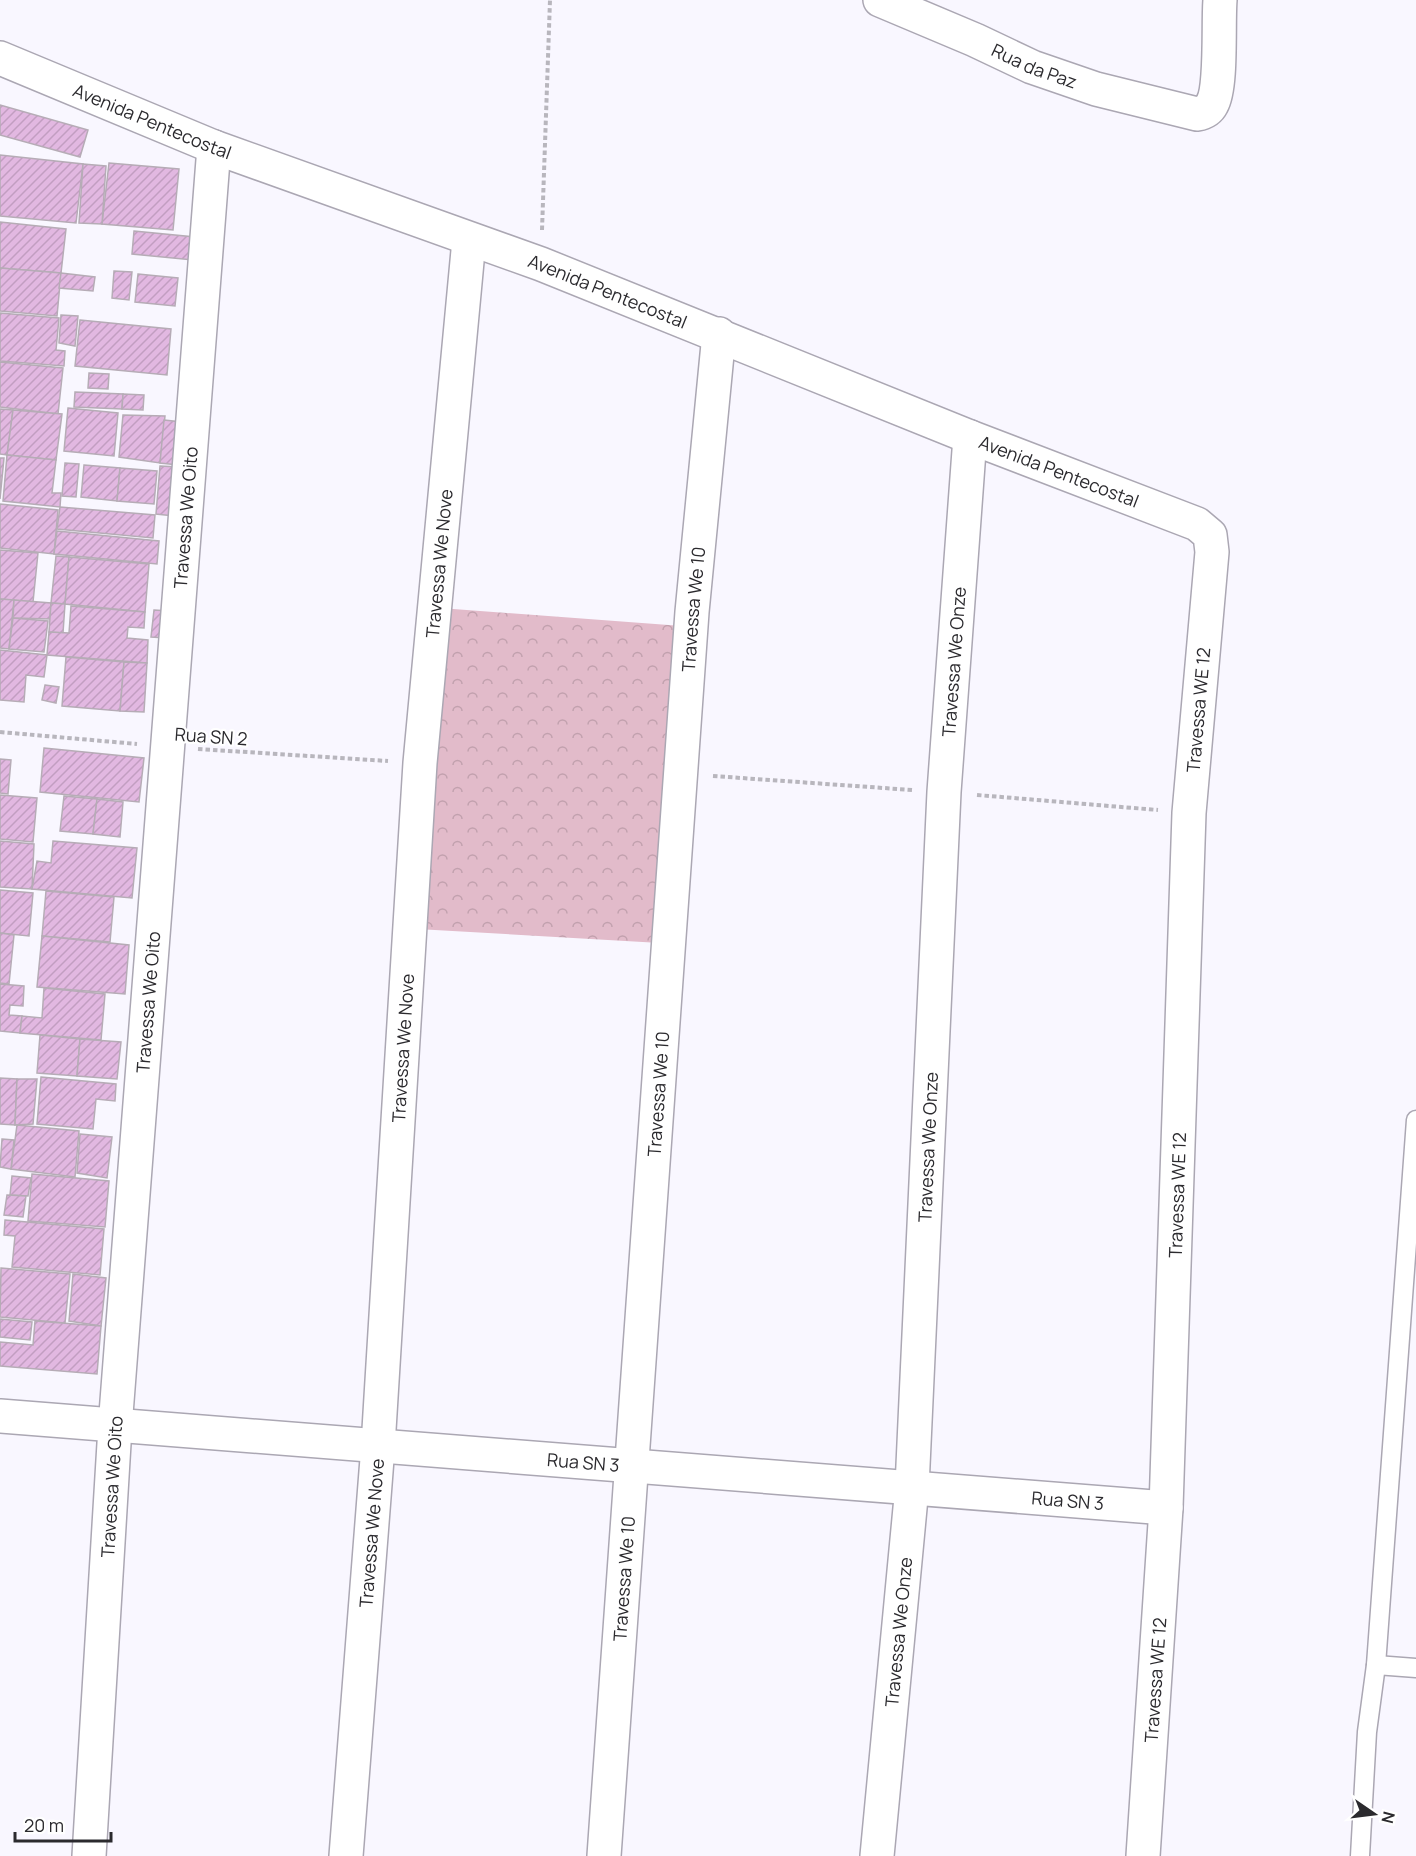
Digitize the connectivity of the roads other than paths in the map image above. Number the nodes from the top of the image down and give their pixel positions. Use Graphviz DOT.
graph roads {
  1 [pos="880,0"];
  2 [pos="1220,0"];
  3 [pos="0,58"];
  4 [pos="214,147"];
  5 [pos="469,240"];
  6 [pos="719,334"];
  7 [pos="970,437"];
  8 [pos="1210,535"];
  9 [pos="1416,1120"];
  10 [pos="1415,1146"];
  11 [pos="0,1416"];
  12 [pos="115,1427"];
  13 [pos="378,1446"];
  14 [pos="631,1468"];
  15 [pos="912,1487"];
  16 [pos="1166,1508"];
  17 [pos="1376,1665"];
  18 [pos="1416,1668"];
  19 [pos="89,1856"];
  20 [pos="346,1856"];
  21 [pos="604,1856"];
  22 [pos="877,1856"];
  23 [pos="1143,1856"];
  24 [pos="1360,1856"];
  1 -- 2 [label="street, Rua da Paz"];
  3 -- 4 [label="street, Avenida Pentecostal"];
  4 -- 5 [label="street, Avenida Pentecostal"];
  4 -- 12 [label="street, Travessa We Oito"];
  5 -- 6 [label="street, Avenida Pentecostal"];
  5 -- 13 [label="street, Travessa We Nove"];
  6 -- 7 [label="street, Avenida Pentecostal"];
  6 -- 14 [label="street, Travessa We 10"];
  7 -- 8 [label="street, Avenida Pentecostal"];
  7 -- 15 [label="street, Travessa We Onze"];
  8 -- 16 [label="street, Travessa WE 12"];
  9 -- 10 [label="lane"];
  10 -- 17 [label="lane"];
  11 -- 12 [label="street, Rua SN 3"];
  12 -- 13 [label="street, Rua SN 3"];
  12 -- 19 [label="street, Travessa We Oito"];
  13 -- 14 [label="street, Rua SN 3"];
  13 -- 20 [label="street, Travessa We Nove"];
  14 -- 15 [label="street, Rua SN 3"];
  14 -- 21 [label="street, Travessa We 10"];
  15 -- 16 [label="street, Rua SN 3"];
  15 -- 22 [label="street, Travessa We Onze"];
  16 -- 23 [label="street, Travessa WE 12"];
  17 -- 18 [label="lane"];
  17 -- 24 [label="lane"];
}
